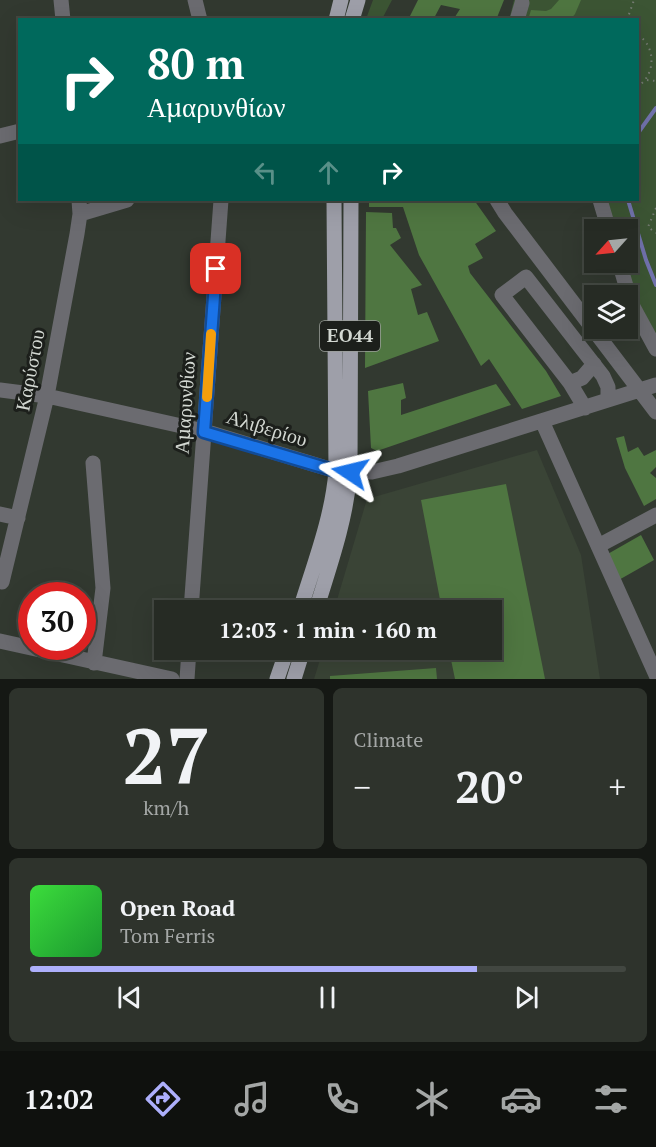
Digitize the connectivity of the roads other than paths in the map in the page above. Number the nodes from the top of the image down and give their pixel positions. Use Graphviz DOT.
graph roads {
  1 [pos="61,0"];
  2 [pos="195,0"];
  3 [pos="341,0"];
  4 [pos="358,0"];
  5 [pos="522,3"];
  6 [pos="63,18"];
  7 [pos="200,18"];
  8 [pos="336,18"];
  9 [pos="353,18"];
  10 [pos="518,18"];
  11 [pos="18,132"];
  12 [pos="0,136"];
  13 [pos="120,201"];
  14 [pos="221,201"];
  15 [pos="334,201"];
  16 [pos="351,201"];
  17 [pos="498,201"];
  18 [pos="600,201"];
  19 [pos="79,207"];
  20 [pos="606,219"];
  21 [pos="622,273"];
  22 [pos="656,349"];
  23 [pos="594,364"];
  24 [pos="570,383"];
  25 [pos="656,386"];
  26 [pos="0,390"];
  27 [pos="639,390"];
  28 [pos="47,396"];
  29 [pos="608,400"];
  30 [pos="585,408"];
  31 [pos="656,412"];
  32 [pos="543,422"];
  33 [pos="204,432"];
  34 [pos="93,463"];
  35 [pos="343,471"];
  36 [pos="0,514"];
  37 [pos="656,515"];
  38 [pos="18,518"];
  39 [pos="598,546"];
  40 [pos="2,582"];
  41 [pos="192,600"];
  42 [pos="303,600"];
  43 [pos="319,600"];
  44 [pos="0,641"];
  45 [pos="188,660"];
  46 [pos="284,660"];
  47 [pos="300,660"];
  48 [pos="94,663"];
  49 [pos="656,675"];
  50 [pos="172,679"];
  51 [pos="187,679"];
  52 [pos="278,679"];
  53 [pos="294,679"];
  1 -- 6 [label="street"];
  2 -- 7 [label="street"];
  3 -- 8 [label="main road"];
  4 -- 9 [label="main road"];
  5 -- 10 [label="street"];
  11 -- 12 [label="street"];
  13 -- 19 [label="street"];
  14 -- 33 [label="street, Αμαρυνθίων"];
  15 -- 35 [label="main road, ΕΟ44"];
  16 -- 35 [label="main road, ΕΟ44"];
  17 -- 27 [label="street"];
  18 -- 20 [label="street"];
  19 -- 28 [label="street, Καρύστου"];
  21 -- 22 [label="street"];
  23 -- 24 [label="street"];
  23 -- 24 [label="street"];
  23 -- 29 [label="street"];
  24 -- 30 [label="street"];
  25 -- 27 [label="street, Αλιβερίου"];
  26 -- 28 [label="street, Αλιβερίου"];
  27 -- 29 [label="street, Αλιβερίου"];
  27 -- 31 [label="street"];
  28 -- 33 [label="street, Αλιβερίου"];
  28 -- 38 [label="street, Καρύστου"];
  29 -- 30 [label="street, Αλιβερίου"];
  30 -- 32 [label="street, Αλιβερίου"];
  32 -- 35 [label="street, Αλιβερίου"];
  32 -- 39 [label="street"];
  33 -- 35 [label="street, Αλιβερίου"];
  33 -- 41 [label="street, Αμαρυνθίων"];
  34 -- 48 [label="street"];
  35 -- 42 [label="main road, ΕΟ44"];
  35 -- 43 [label="main road, ΕΟ44"];
  36 -- 38 [label="street"];
  37 -- 39 [label="street"];
  38 -- 40 [label="street, Καρύστου"];
  39 -- 49 [label="street"];
  44 -- 48 [label="street"];
  45 -- 51 [label="street"];
  46 -- 52 [label="main road"];
  47 -- 53 [label="main road"];
  48 -- 50 [label="street"];
}
